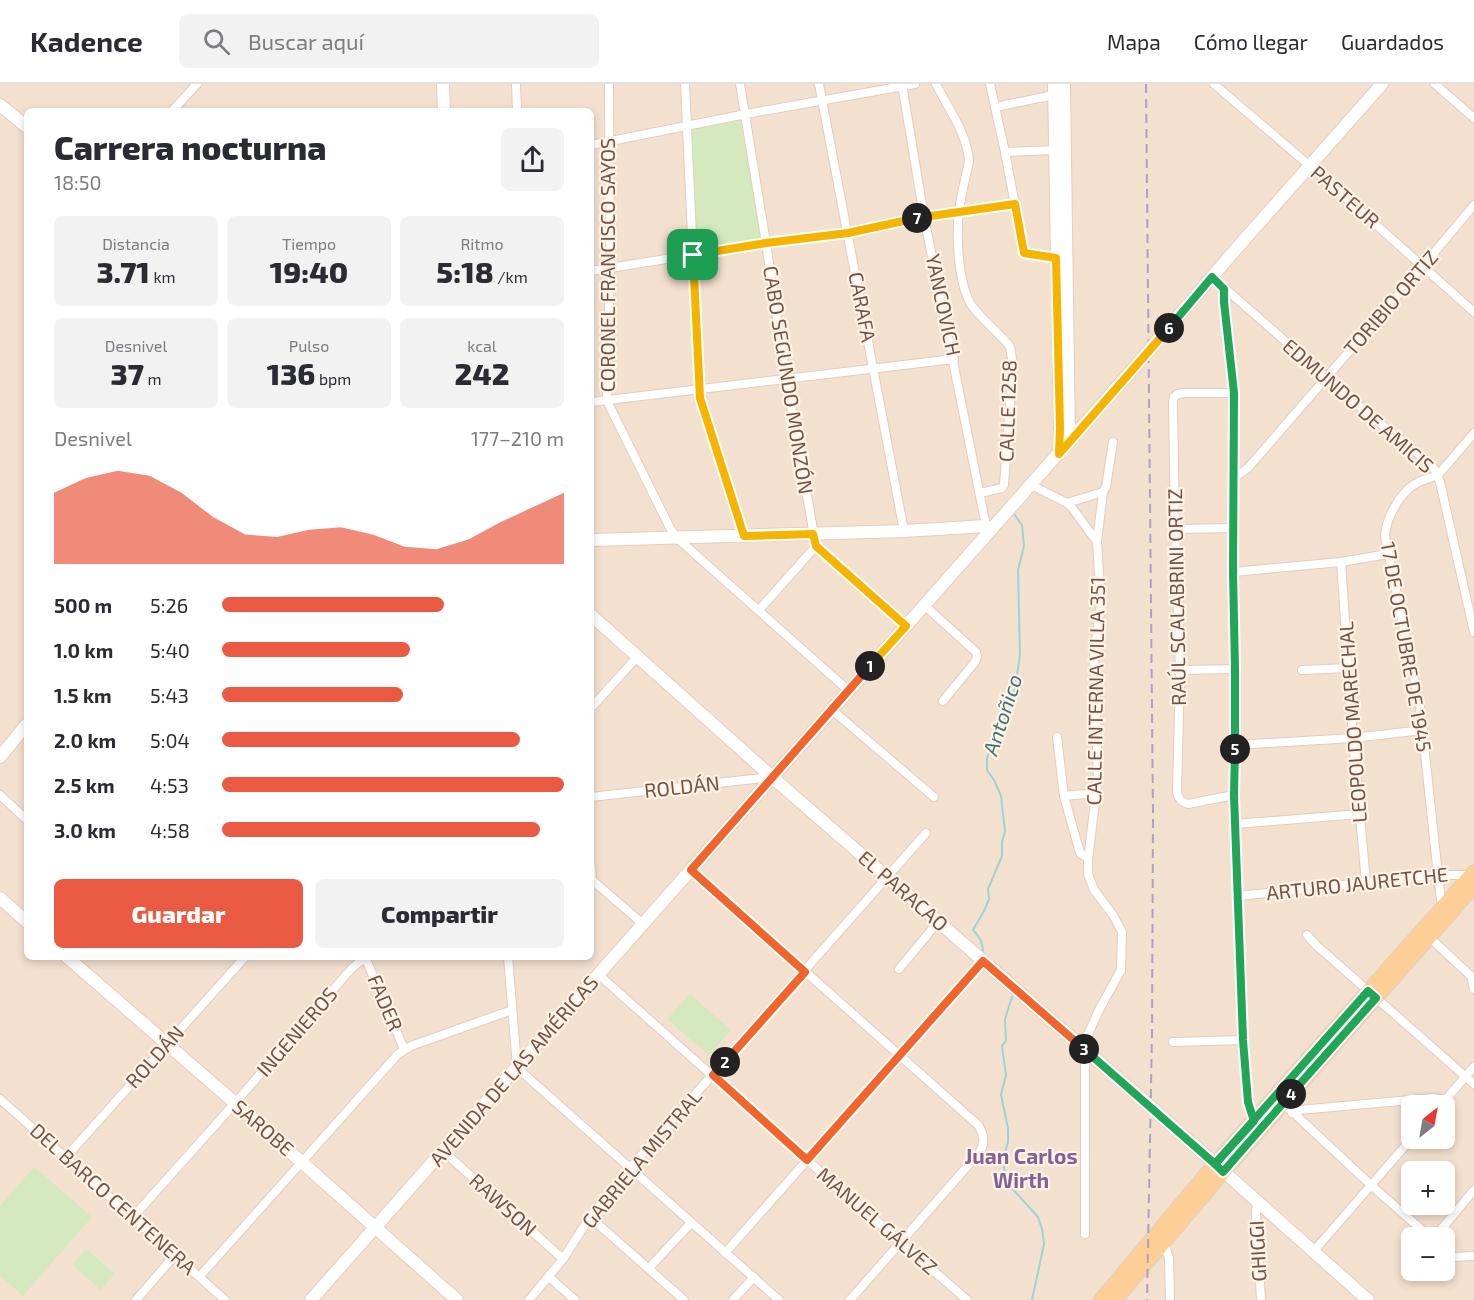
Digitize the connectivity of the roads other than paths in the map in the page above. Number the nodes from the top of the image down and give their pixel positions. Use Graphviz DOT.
graph roads {
  1 [pos="197,84"];
  2 [pos="443,84"];
  3 [pos="516,84"];
  4 [pos="609,84"];
  5 [pos="685,84"];
  6 [pos="740,84"];
  7 [pos="819,84"];
  8 [pos="915,84"];
  9 [pos="936,84"];
  10 [pos="990,84"];
  11 [pos="1064,84"];
  12 [pos="1214,84"];
  13 [pos="1382,84"];
  14 [pos="1435,84"];
  15 [pos="902,85"];
  16 [pos="1054,89"];
  17 [pos="824,101"];
  18 [pos="0,105"];
  19 [pos="995,107"];
  20 [pos="175,108"];
  21 [pos="444,108"];
  22 [pos="517,108"];
  23 [pos="746,114"];
  24 [pos="1474,118"];
  25 [pos="24,125"];
  26 [pos="688,126"];
  27 [pos="608,142"];
  28 [pos="594,145"];
  29 [pos="1055,150"];
  30 [pos="1005,152"];
  31 [pos="1310,166"];
  32 [pos="1015,204"];
  33 [pos="1474,205"];
  34 [pos="959,212"];
  35 [pos="924,217"];
  36 [pos="848,233"];
  37 [pos="766,243"];
  38 [pos="693,255"];
  39 [pos="1056,258"];
  40 [pos="1423,266"];
  41 [pos="610,268"];
  42 [pos="594,271"];
  43 [pos="1212,277"];
  44 [pos="1224,289"];
  45 [pos="1474,312"];
  46 [pos="954,359"];
  47 [pos="874,369"];
  48 [pos="1326,377"];
  49 [pos="786,378"];
  50 [pos="699,389"];
  51 [pos="1234,393"];
  52 [pos="608,400"];
  53 [pos="594,402"];
  54 [pos="1068,407"];
  55 [pos="1085,423"];
  56 [pos="1474,434"];
  57 [pos="1069,442"];
  58 [pos="1113,442"];
  59 [pos="1059,454"];
  60 [pos="1438,475"];
  61 [pos="1234,478"];
  62 [pos="1031,485"];
  63 [pos="1103,492"];
  64 [pos="980,493"];
  65 [pos="1066,503"];
  66 [pos="989,528"];
  67 [pos="1233,528"];
  68 [pos="1175,529"];
  69 [pos="904,531"];
  70 [pos="744,536"];
  71 [pos="676,538"];
  72 [pos="594,540"];
  73 [pos="815,540"];
  74 [pos="1097,542"];
  75 [pos="1388,554"];
  76 [pos="1341,561"];
  77 [pos="1233,572"];
  78 [pos="924,605"];
  79 [pos="759,610"];
  80 [pos="594,618"];
  81 [pos="906,626"];
  82 [pos="1474,632"];
  83 [pos="638,657"];
  84 [pos="1349,668"];
  85 [pos="1235,669"];
  86 [pos="1180,670"];
  87 [pos="1302,670"];
  88 [pos="849,691"];
  89 [pos="943,701"];
  90 [pos="594,705"];
  91 [pos="832,710"];
  92 [pos="24,728"];
  93 [pos="1423,730"];
  94 [pos="1057,737"];
  95 [pos="1353,738"];
  96 [pos="1235,745"];
  97 [pos="0,757"];
  98 [pos="772,777"];
  99 [pos="1096,793"];
  100 [pos="0,795"];
  101 [pos="1234,795"];
  102 [pos="1064,796"];
  103 [pos="594,797"];
  104 [pos="934,797"];
  105 [pos="1360,814"];
  106 [pos="24,817"];
  107 [pos="1236,824"];
  108 [pos="926,833"];
  109 [pos="1088,858"];
  110 [pos="691,870"];
  111 [pos="1438,875"];
  112 [pos="888,878"];
  113 [pos="1473,878"];
  114 [pos="594,882"];
  115 [pos="1366,883"];
  116 [pos="1238,896"];
  117 [pos="0,898"];
  118 [pos="1447,909"];
  119 [pos="24,919"];
  120 [pos="938,922"];
  121 [pos="643,924"];
  122 [pos="1307,935"];
  123 [pos="1429,937"];
  124 [pos="70,960"];
  125 [pos="242,960"];
  126 [pos="362,960"];
  127 [pos="367,960"];
  128 [pos="508,960"];
  129 [pos="983,961"];
  130 [pos="899,969"];
  131 [pos="805,972"];
  132 [pos="599,975"];
  133 [pos="1473,976"];
  134 [pos="1474,989"];
  135 [pos="1372,994"];
  136 [pos="512,1010"];
  137 [pos="1243,1040"];
  138 [pos="1173,1042"];
  139 [pos="167,1044"];
  140 [pos="404,1049"];
  141 [pos="1085,1050"];
  142 [pos="899,1055"];
  143 [pos="517,1067"];
  144 [pos="1474,1067"];
  145 [pos="713,1075"];
  146 [pos="1466,1077"];
  147 [pos="1474,1084"];
  148 [pos="1450,1095"];
  149 [pos="0,1099"];
  150 [pos="1401,1101"];
  151 [pos="235,1103"];
  152 [pos="1288,1108"];
  153 [pos="1254,1121"];
  154 [pos="1403,1149"];
  155 [pos="443,1151"];
  156 [pos="66,1157"];
  157 [pos="807,1160"];
  158 [pos="302,1162"];
  159 [pos="630,1168"];
  160 [pos="1219,1168"];
  161 [pos="1372,1186"];
  162 [pos="1474,1190"];
  163 [pos="1257,1203"];
  164 [pos="133,1217"];
  165 [pos="590,1217"];
  166 [pos="691,1223"];
  167 [pos="375,1227"];
  168 [pos="1419,1227"];
  169 [pos="1442,1227"];
  170 [pos="1085,1234"];
  171 [pos="901,1242"];
  172 [pos="1164,1243"];
  173 [pos="1313,1252"];
  174 [pos="725,1253"];
  175 [pos="176,1255"];
  176 [pos="1474,1256"];
  177 [pos="1455,1257"];
  178 [pos="563,1259"];
  179 [pos="649,1268"];
  180 [pos="200,1276"];
  181 [pos="549,1277"];
  182 [pos="754,1278"];
  183 [pos="136,1300"];
  184 [pos="225,1300"];
  185 [pos="311,1300"];
  186 [pos="457,1300"];
  187 [pos="530,1300"];
  188 [pos="575,1300"];
  189 [pos="684,1300"];
  190 [pos="734,1300"];
  191 [pos="779,1300"];
  192 [pos="850,1300"];
  193 [pos="967,1300"];
  194 [pos="1101,1300"];
  195 [pos="1115,1300"];
  196 [pos="1170,1300"];
  197 [pos="1261,1300"];
  198 [pos="1368,1300"];
  1 -- 20 [label="street"];
  2 -- 21 [label="main road"];
  3 -- 22 [label="street"];
  4 -- 27 [label="street, CORONEL FRANCISCO SAYOS"];
  5 -- 26 [label="street"];
  6 -- 23 [label="street, CABO SEGUNDO MONZÓN"];
  7 -- 17 [label="street, CARAFA"];
  8 -- 15 [label="street"];
  9 -- 34 [label="street, CALLE 1258"];
  10 -- 19 [label="street"];
  11 -- 54 [label="main road"];
  12 -- 31 [label="street, PASTEUR"];
  13 -- 31 [label="main road, AVENIDA DE LAS AMÉRICAS"];
  14 -- 24 [label="street"];
  15 -- 17 [label="street"];
  15 -- 35 [label="street, YANCOVICH"];
  16 -- 19 [label="street"];
  16 -- 29 [label="main road"];
  17 -- 23 [label="street"];
  17 -- 36 [label="street, CARAFA"];
  18 -- 25 [label="main road"];
  19 -- 30 [label="street"];
  23 -- 26 [label="street"];
  23 -- 37 [label="street, CABO SEGUNDO MONZÓN"];
  26 -- 27 [label="street"];
  26 -- 38 [label="street"];
  27 -- 28 [label="street"];
  27 -- 41 [label="street, CORONEL FRANCISCO SAYOS"];
  29 -- 30 [label="street"];
  29 -- 39 [label="main road"];
  30 -- 32 [label="street"];
  31 -- 40 [label="street, PASTEUR"];
  31 -- 43 [label="main road, AVENIDA DE LAS AMÉRICAS"];
  32 -- 34 [label="street"];
  32 -- 39 [label="street"];
  33 -- 40 [label="street, TORIBIO ORTIZ"];
  34 -- 35 [label="street"];
  34 -- 64 [label="street, CALLE 1258"];
  35 -- 36 [label="street"];
  35 -- 46 [label="street, YANCOVICH"];
  36 -- 37 [label="street"];
  36 -- 47 [label="street, CARAFA"];
  37 -- 38 [label="street"];
  37 -- 49 [label="street, CABO SEGUNDO MONZÓN"];
  38 -- 41 [label="street"];
  38 -- 50 [label="street"];
  39 -- 59 [label="main road"];
  40 -- 45 [label="street, PASTEUR"];
  40 -- 48 [label="street, TORIBIO ORTIZ"];
  41 -- 42 [label="street"];
  41 -- 52 [label="street, CORONEL FRANCISCO SAYOS"];
  43 -- 44 [label="street, EDMUNDO DE AMICIS"];
  43 -- 55 [label="main road, AVENIDA DE LAS AMÉRICAS, bridge"];
  44 -- 48 [label="street, EDMUNDO DE AMICIS"];
  44 -- 51 [label="street"];
  46 -- 47 [label="street"];
  46 -- 64 [label="street, YANCOVICH"];
  47 -- 49 [label="street"];
  47 -- 69 [label="street, CARAFA"];
  48 -- 60 [label="street, EDMUNDO DE AMICIS"];
  48 -- 61 [label="street, TORIBIO ORTIZ"];
  49 -- 50 [label="street"];
  49 -- 73 [label="street, CABO SEGUNDO MONZÓN"];
  50 -- 52 [label="street"];
  50 -- 70 [label="street"];
  51 -- 61 [label="street"];
  51 -- 68 [label="street, RAÚL SCALABRINI ORTIZ"];
  52 -- 53 [label="street"];
  52 -- 71 [label="street, CORONEL FRANCISCO SAYOS"];
  54 -- 55 [label="main road"];
  54 -- 57 [label="main road"];
  55 -- 57 [label="main road, AVENIDA DE LAS AMÉRICAS"];
  56 -- 60 [label="street"];
  57 -- 59 [label="main road, AVENIDA DE LAS AMÉRICAS"];
  58 -- 63 [label="street, CALLE INTERNA VILLA 351"];
  59 -- 62 [label="main road, AVENIDA DE LAS AMÉRICAS"];
  60 -- 75 [label="street, 17 DE OCTUBRE DE 1945"];
  60 -- 82 [label="street, EDMUNDO DE AMICIS"];
  61 -- 67 [label="street"];
  62 -- 65 [label="street"];
  62 -- 66 [label="main road, AVENIDA DE LAS AMÉRICAS"];
  63 -- 65 [label="street"];
  63 -- 74 [label="street, CALLE INTERNA VILLA 351"];
  64 -- 66 [label="street, YANCOVICH"];
  65 -- 74 [label="street"];
  66 -- 69 [label="main road"];
  66 -- 78 [label="main road, AVENIDA DE LAS AMÉRICAS"];
  67 -- 68 [label="street"];
  67 -- 77 [label="street"];
  68 -- 86 [label="street, RAÚL SCALABRINI ORTIZ"];
  69 -- 73 [label="main road"];
  70 -- 71 [label="main road"];
  70 -- 73 [label="main road"];
  71 -- 72 [label="main road"];
  71 -- 79 [label="street"];
  73 -- 79 [label="street"];
  73 -- 81 [label="street"];
  74 -- 99 [label="street, CALLE INTERNA VILLA 351"];
  75 -- 76 [label="street"];
  75 -- 93 [label="street, 17 DE OCTUBRE DE 1945"];
  76 -- 77 [label="street"];
  76 -- 84 [label="street, LEOPOLDO MARECHAL"];
  77 -- 85 [label="street"];
  78 -- 81 [label="main road, AVENIDA DE LAS AMÉRICAS"];
  78 -- 89 [label="street"];
  79 -- 88 [label="street"];
  80 -- 83 [label="main road, EL PARACAO"];
  81 -- 88 [label="main road, AVENIDA DE LAS AMÉRICAS"];
  83 -- 90 [label="street"];
  83 -- 98 [label="main road, EL PARACAO"];
  84 -- 87 [label="street"];
  84 -- 95 [label="street, LEOPOLDO MARECHAL"];
  85 -- 86 [label="street"];
  85 -- 96 [label="street"];
  86 -- 101 [label="street, RAÚL SCALABRINI ORTIZ"];
  88 -- 91 [label="main road, AVENIDA DE LAS AMÉRICAS"];
  91 -- 98 [label="main road, AVENIDA DE LAS AMÉRICAS"];
  91 -- 104 [label="street"];
  92 -- 97 [label="main road"];
  93 -- 95 [label="street"];
  93 -- 111 [label="street, 17 DE OCTUBRE DE 1945"];
  94 -- 102 [label="street"];
  95 -- 96 [label="street"];
  95 -- 105 [label="street, LEOPOLDO MARECHAL"];
  96 -- 101 [label="street"];
  98 -- 103 [label="street, ROLDÁN"];
  98 -- 110 [label="main road, AVENIDA DE LAS AMÉRICAS"];
  98 -- 112 [label="main road, EL PARACAO"];
  99 -- 102 [label="street"];
  99 -- 109 [label="street, CALLE INTERNA VILLA 351"];
  100 -- 106 [label="street"];
  101 -- 107 [label="street"];
  102 -- 109 [label="street"];
  105 -- 107 [label="street"];
  105 -- 115 [label="street, LEOPOLDO MARECHAL"];
  107 -- 116 [label="street"];
  108 -- 112 [label="street, GABRIELA MISTRAL"];
  109 -- 141 [label="street, CALLE INTERNA VILLA 351"];
  110 -- 121 [label="main road, AVENIDA DE LAS AMÉRICAS"];
  110 -- 131 [label="street"];
  111 -- 113 [label="street, ARTURO JAURETCHE"];
  111 -- 115 [label="street, ARTURO JAURETCHE"];
  111 -- 118 [label="street, 17 DE OCTUBRE DE 1945"];
  112 -- 120 [label="main road, EL PARACAO"];
  112 -- 131 [label="street, GABRIELA MISTRAL"];
  113 -- 118 [label="main road"];
  114 -- 121 [label="street"];
  115 -- 116 [label="street, ARTURO JAURETCHE"];
  116 -- 137 [label="street"];
  117 -- 119 [label="main road"];
  118 -- 123 [label="main road"];
  118 -- 135 [label="main road"];
  120 -- 129 [label="main road, EL PARACAO"];
  120 -- 130 [label="street"];
  121 -- 132 [label="main road, AVENIDA DE LAS AMÉRICAS"];
  122 -- 135 [label="street"];
  123 -- 133 [label="street"];
  123 -- 135 [label="main road"];
  124 -- 139 [label="main road, SAROBE"];
  125 -- 139 [label="street, ROLDÁN"];
  126 -- 151 [label="street, INGENIEROS"];
  127 -- 140 [label="street, FADER"];
  128 -- 136 [label="street"];
  129 -- 141 [label="main road, EL PARACAO"];
  129 -- 142 [label="street"];
  131 -- 142 [label="street"];
  131 -- 145 [label="street, GABRIELA MISTRAL"];
  132 -- 143 [label="main road, AVENIDA DE LAS AMÉRICAS"];
  132 -- 145 [label="street, MANUEL GÁLVEZ"];
  133 -- 134 [label="street"];
  135 -- 146 [label="street"];
  135 -- 152 [label="main road"];
  135 -- 153 [label="main road"];
  136 -- 140 [label="street"];
  136 -- 143 [label="street"];
  137 -- 138 [label="street"];
  137 -- 153 [label="street"];
  139 -- 151 [label="main road, SAROBE"];
  139 -- 156 [label="street, ROLDÁN"];
  140 -- 158 [label="street"];
  141 -- 160 [label="main road, EL PARACAO"];
  141 -- 170 [label="street, CALLE INTERNA VILLA 351"];
  142 -- 157 [label="street"];
  142 -- 171 [label="street"];
  143 -- 155 [label="main road, AVENIDA DE LAS AMÉRICAS"];
  143 -- 159 [label="street"];
  144 -- 146 [label="street"];
  145 -- 157 [label="street, MANUEL GÁLVEZ"];
  145 -- 159 [label="street, GABRIELA MISTRAL"];
  146 -- 147 [label="street"];
  146 -- 148 [label="street"];
  149 -- 156 [label="street, DEL BARCO CENTENERA"];
  150 -- 152 [label="street"];
  151 -- 158 [label="main road, SAROBE"];
  151 -- 164 [label="street, INGENIEROS"];
  152 -- 160 [label="main road"];
  152 -- 161 [label="street"];
  153 -- 160 [label="main road"];
  154 -- 161 [label="street"];
  155 -- 167 [label="main road, AVENIDA DE LAS AMÉRICAS"];
  155 -- 178 [label="street, RAWSON"];
  156 -- 164 [label="street, DEL BARCO CENTENERA"];
  157 -- 171 [label="street, MANUEL GÁLVEZ"];
  157 -- 174 [label="street"];
  158 -- 167 [label="main road, SAROBE"];
  158 -- 180 [label="street"];
  159 -- 165 [label="street, GABRIELA MISTRAL"];
  159 -- 166 [label="street"];
  160 -- 163 [label="main road, EL PARACAO"];
  160 -- 172 [label="main road"];
  160 -- 194 [label="main road"];
  161 -- 168 [label="street"];
  161 -- 173 [label="street"];
  162 -- 169 [label="street"];
  163 -- 173 [label="main road, EL PARACAO"];
  163 -- 197 [label="street, GHIGGI"];
  164 -- 175 [label="street, DEL BARCO CENTENERA"];
  165 -- 178 [label="street, GABRIELA MISTRAL"];
  165 -- 179 [label="street"];
  166 -- 174 [label="street"];
  166 -- 179 [label="street"];
  167 -- 185 [label="main road, AVENIDA DE LAS AMÉRICAS"];
  167 -- 186 [label="main road, SAROBE"];
  171 -- 192 [label="street"];
  171 -- 193 [label="street, MANUEL GÁLVEZ"];
  172 -- 195 [label="main road"];
  172 -- 196 [label="street"];
  173 -- 198 [label="main road, EL PARACAO"];
  174 -- 182 [label="street"];
  175 -- 180 [label="street, DEL BARCO CENTENERA"];
  175 -- 183 [label="street"];
  176 -- 177 [label="street"];
  178 -- 181 [label="street, GABRIELA MISTRAL"];
  179 -- 189 [label="street"];
  180 -- 184 [label="street, DEL BARCO CENTENERA"];
  181 -- 187 [label="street, GABRIELA MISTRAL"];
  181 -- 188 [label="street"];
  182 -- 190 [label="street"];
  182 -- 191 [label="street"];
}
